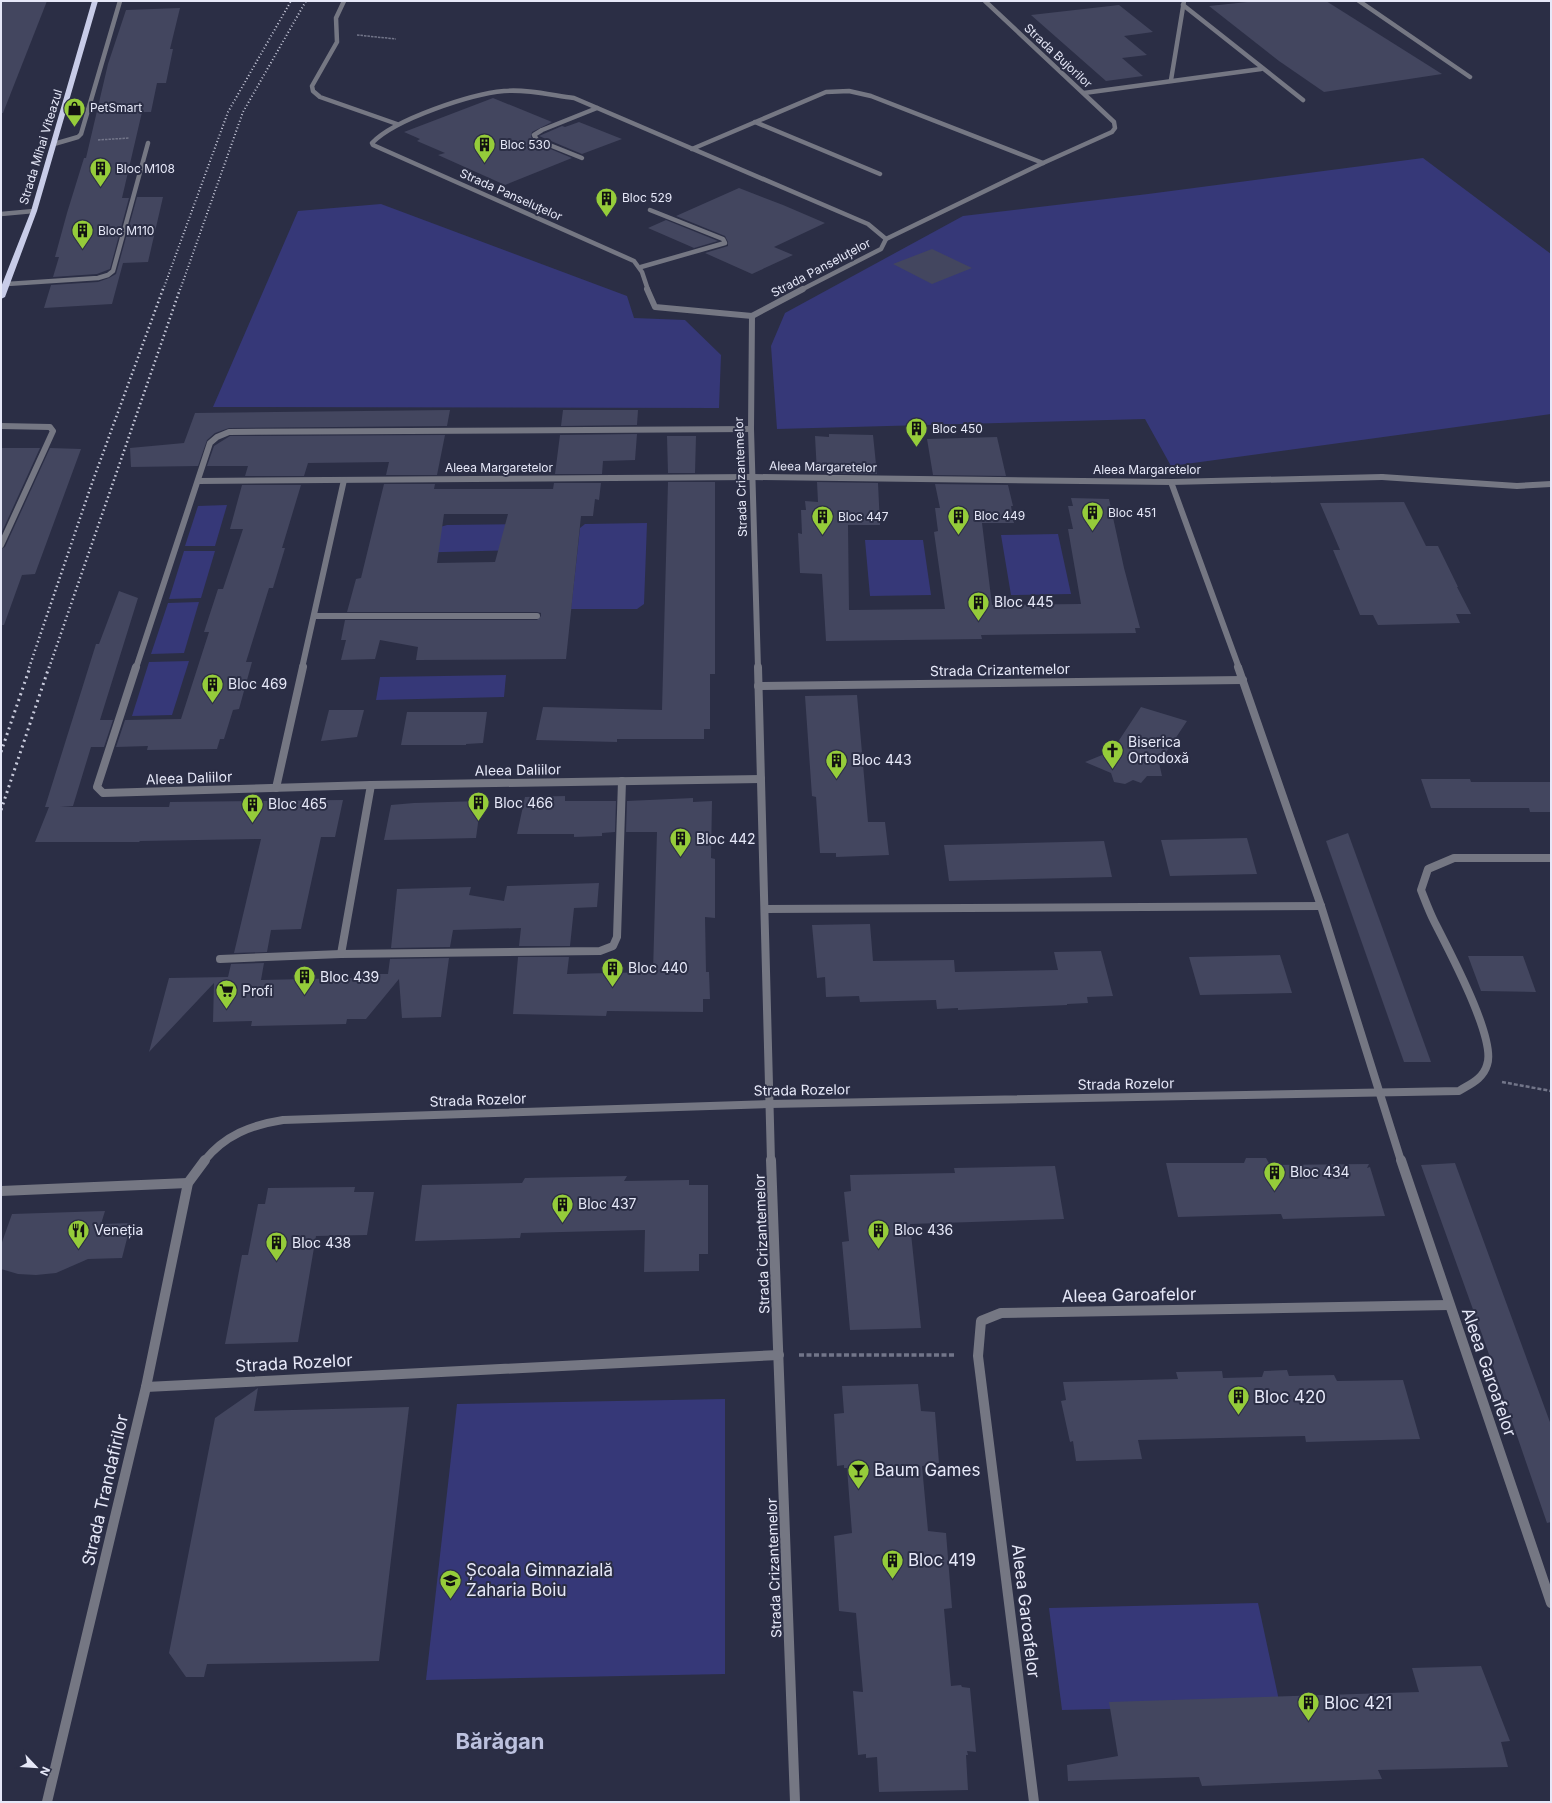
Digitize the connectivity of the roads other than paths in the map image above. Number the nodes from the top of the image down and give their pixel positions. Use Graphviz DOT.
graph roads {
  1 [pos="96,1"];
  2 [pos="120,1"];
  3 [pos="344,1"];
  4 [pos="984,1"];
  5 [pos="1359,1"];
  6 [pos="1184,3"];
  7 [pos="1261,69"];
  8 [pos="1470,77"];
  9 [pos="1171,80"];
  10 [pos="1084,93"];
  11 [pos="1303,100"];
  12 [pos="597,108"];
  13 [pos="755,122"];
  14 [pos="397,124"];
  15 [pos="148,143"];
  16 [pos="54,144"];
  17 [pos="692,149"];
  18 [pos="582,158"];
  19 [pos="1043,163"];
  20 [pos="880,174"];
  21 [pos="650,210"];
  22 [pos="34,212"];
  23 [pos="1,214"];
  24 [pos="886,239"];
  25 [pos="641,268"];
  26 [pos="7,284"];
  27 [pos="1,297"];
  28 [pos="752,316"];
  29 [pos="1,426"];
  30 [pos="751,429"];
  31 [pos="753,477"];
  32 [pos="344,480"];
  33 [pos="199,481"];
  34 [pos="1171,482"];
  35 [pos="1551,484"];
  36 [pos="1,545"];
  37 [pos="314,616"];
  38 [pos="537,616"];
  39 [pos="1243,680"];
  40 [pos="758,686"];
  41 [pos="761,779"];
  42 [pos="622,781"];
  43 [pos="371,785"];
  44 [pos="276,788"];
  45 [pos="1551,858"];
  46 [pos="1321,906"];
  47 [pos="765,909"];
  48 [pos="341,954"];
  49 [pos="220,959"];
  50 [pos="1379,1093"];
  51 [pos="770,1104"];
  52 [pos="188,1183"];
  53 [pos="1,1191"];
  54 [pos="1449,1305"];
  55 [pos="779,1354"];
  56 [pos="146,1387"];
  57 [pos="1551,1602"];
  58 [pos="47,1802"];
  59 [pos="795,1802"];
  60 [pos="1034,1802"];
  1 -- 16 [label="highway, Strada Mihai Viteazul"];
  2 -- 16 [label="street"];
  3 -- 14 [label="street"];
  4 -- 10 [label="street, Strada Bujorilor"];
  5 -- 8 [label="street"];
  6 -- 7 [label="street"];
  6 -- 9 [label="street"];
  7 -- 9 [label="street"];
  7 -- 11 [label="street"];
  9 -- 10 [label="street"];
  10 -- 19 [label="street, Strada Bujorilor"];
  12 -- 14 [label="street, Strada Panseluțelor"];
  12 -- 17 [label="street, Strada Panseluțelor"];
  12 -- 18 [label="street"];
  13 -- 17 [label="street"];
  13 -- 19 [label="street"];
  13 -- 20 [label="street"];
  14 -- 25 [label="street, Strada Panseluțelor"];
  15 -- 26 [label="street"];
  16 -- 22 [label="highway, Strada Mihai Viteazul"];
  17 -- 24 [label="street, Strada Panseluțelor"];
  19 -- 24 [label="street"];
  21 -- 25 [label="street"];
  22 -- 23 [label="street"];
  22 -- 26 [label="highway, Strada Mihai Viteazul"];
  24 -- 28 [label="street, Strada Panseluțelor"];
  25 -- 28 [label="street"];
  26 -- 27 [label="highway, Strada Mihai Viteazul"];
  28 -- 30 [label="street, Strada Crizantemelor"];
  29 -- 36 [label="street"];
  30 -- 31 [label="street, Strada Crizantemelor"];
  30 -- 33 [label="street"];
  31 -- 32 [label="street, Aleea Margaretelor"];
  31 -- 34 [label="street, Aleea Margaretelor"];
  31 -- 40 [label="street, Strada Crizantemelor"];
  32 -- 33 [label="street, Aleea Margaretelor"];
  32 -- 37 [label="street"];
  33 -- 44 [label="street, Aleea Daliilor"];
  34 -- 35 [label="street, Aleea Margaretelor"];
  34 -- 39 [label="street"];
  37 -- 38 [label="street"];
  37 -- 44 [label="street"];
  39 -- 40 [label="street, Strada Crizantemelor"];
  39 -- 46 [label="street"];
  40 -- 41 [label="street, Strada Crizantemelor"];
  41 -- 42 [label="street, Aleea Daliilor"];
  41 -- 47 [label="street, Strada Crizantemelor"];
  42 -- 43 [label="street, Aleea Daliilor"];
  42 -- 48 [label="street"];
  43 -- 44 [label="street, Aleea Daliilor"];
  43 -- 48 [label="street"];
  45 -- 50 [label="street, Strada Rozelor"];
  46 -- 47 [label="street"];
  46 -- 50 [label="street"];
  47 -- 51 [label="street, Strada Crizantemelor"];
  48 -- 49 [label="street"];
  50 -- 51 [label="street, Strada Rozelor"];
  50 -- 54 [label="street"];
  51 -- 52 [label="street, Strada Rozelor"];
  51 -- 55 [label="street, Strada Crizantemelor"];
  52 -- 53 [label="street"];
  52 -- 56 [label="street, Strada Trandafirilor"];
  54 -- 57 [label="street, Aleea Garoafelor"];
  54 -- 60 [label="street, Aleea Garoafelor"];
  55 -- 56 [label="street, Strada Rozelor"];
  55 -- 59 [label="street, Strada Crizantemelor"];
  56 -- 58 [label="street, Strada Trandafirilor"];
}
